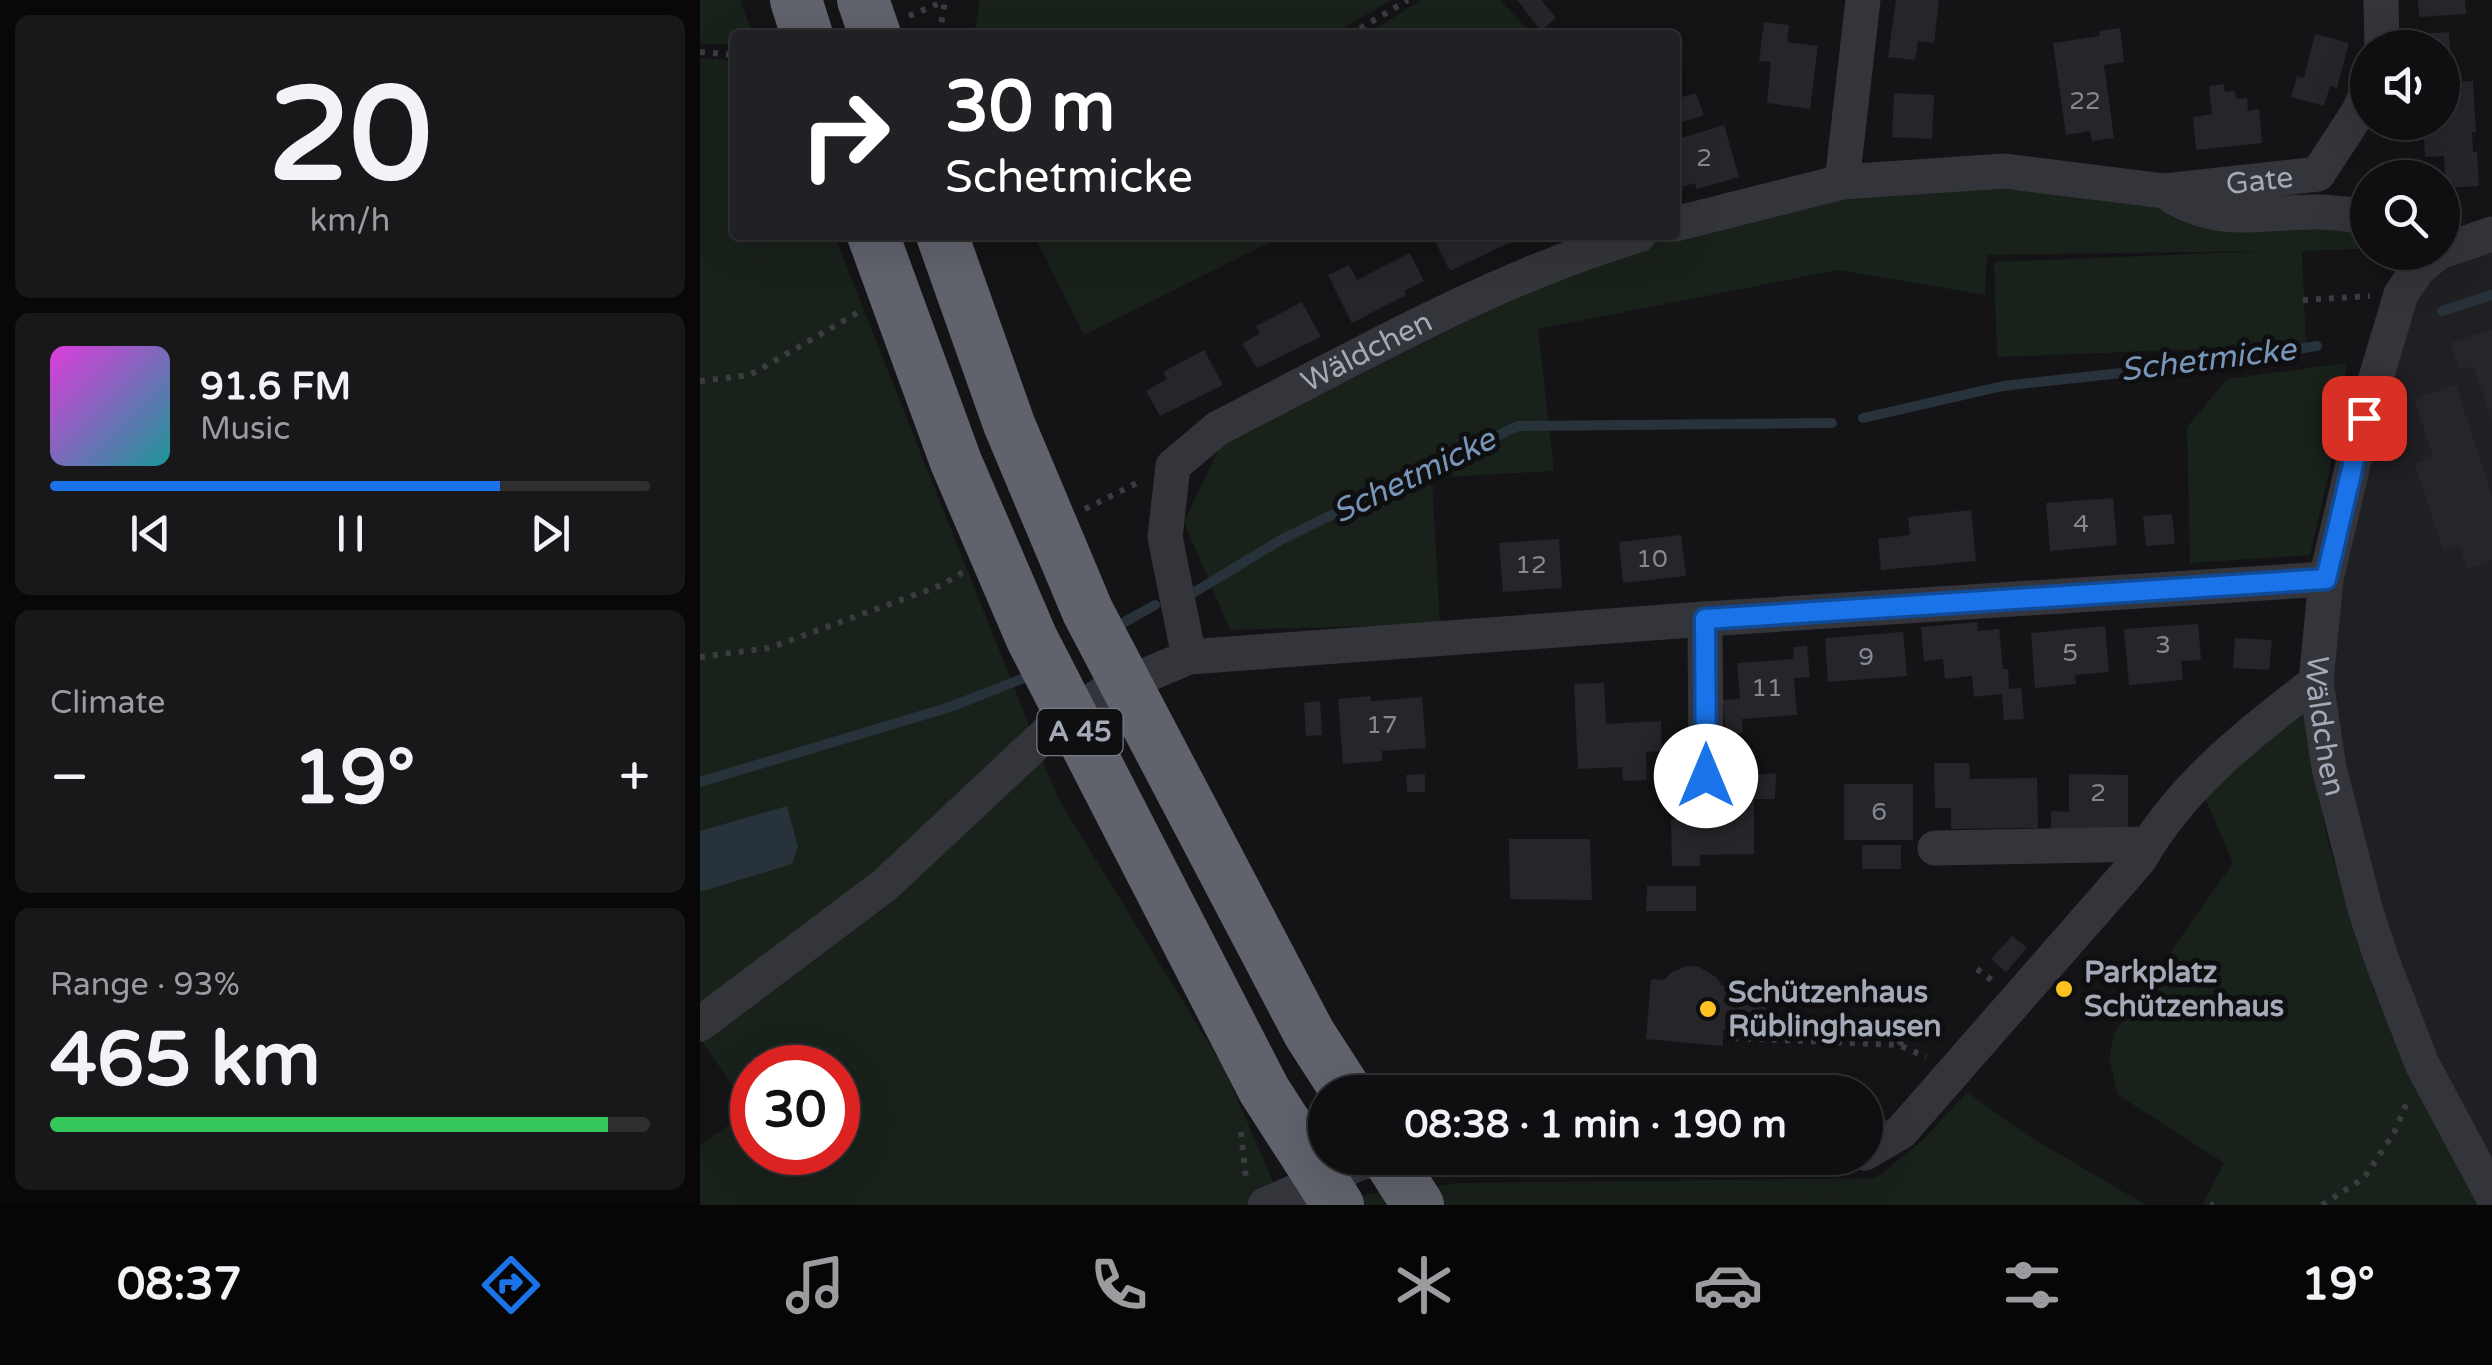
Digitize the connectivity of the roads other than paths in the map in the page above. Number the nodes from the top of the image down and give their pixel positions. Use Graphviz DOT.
graph roads {
  1 [pos="796,0"];
  2 [pos="863,0"];
  3 [pos="1863,0"];
  4 [pos="2381,0"];
  5 [pos="805,30"];
  6 [pos="873,30"];
  7 [pos="2382,30"];
  8 [pos="2350,125"];
  9 [pos="1842,182"];
  10 [pos="2164,191"];
  11 [pos="2350,215"];
  12 [pos="1680,223"];
  13 [pos="2492,234"];
  14 [pos="875,240"];
  15 [pos="944,240"];
  16 [pos="1622,240"];
  17 [pos="2460,245"];
  18 [pos="2417,270"];
  19 [pos="2326,579"];
  20 [pos="1705,619"];
  21 [pos="1189,657"];
  22 [pos="2316,682"];
  23 [pos="1706,776"];
  24 [pos="2148,844"];
  25 [pos="1935,848"];
  26 [pos="700,1024"];
  27 [pos="1336,1075"];
  28 [pos="1883,1142"];
  29 [pos="1333,1175"];
  30 [pos="1399,1175"];
  31 [pos="2492,1195"];
  32 [pos="1265,1205"];
  33 [pos="1338,1205"];
  34 [pos="1418,1205"];
  1 -- 5 [label="highway"];
  2 -- 6 [label="highway, bridge"];
  3 -- 9 [label="street"];
  4 -- 7 [label="street"];
  8 -- 10 [label="street, Gate"];
  9 -- 10 [label="street"];
  9 -- 12 [label="street"];
  10 -- 11 [label="street"];
  13 -- 17 [label="street, Wäldchen"];
  14 -- 33 [label="highway, A 45, bridge"];
  15 -- 27 [label="highway, A 45, bridge"];
  16 -- 21 [label="street, Wäldchen"];
  18 -- 19 [label="street, Wäldchen"];
  19 -- 20 [label="street"];
  19 -- 22 [label="street, Wäldchen"];
  20 -- 21 [label="street"];
  20 -- 23 [label="street"];
  21 -- 26 [label="street"];
  22 -- 24 [label="street"];
  22 -- 31 [label="street, Wäldchen"];
  24 -- 25 [label="street"];
  24 -- 28 [label="street"];
  29 -- 32 [label="street"];
  30 -- 34 [label="highway, bridge"];
}
